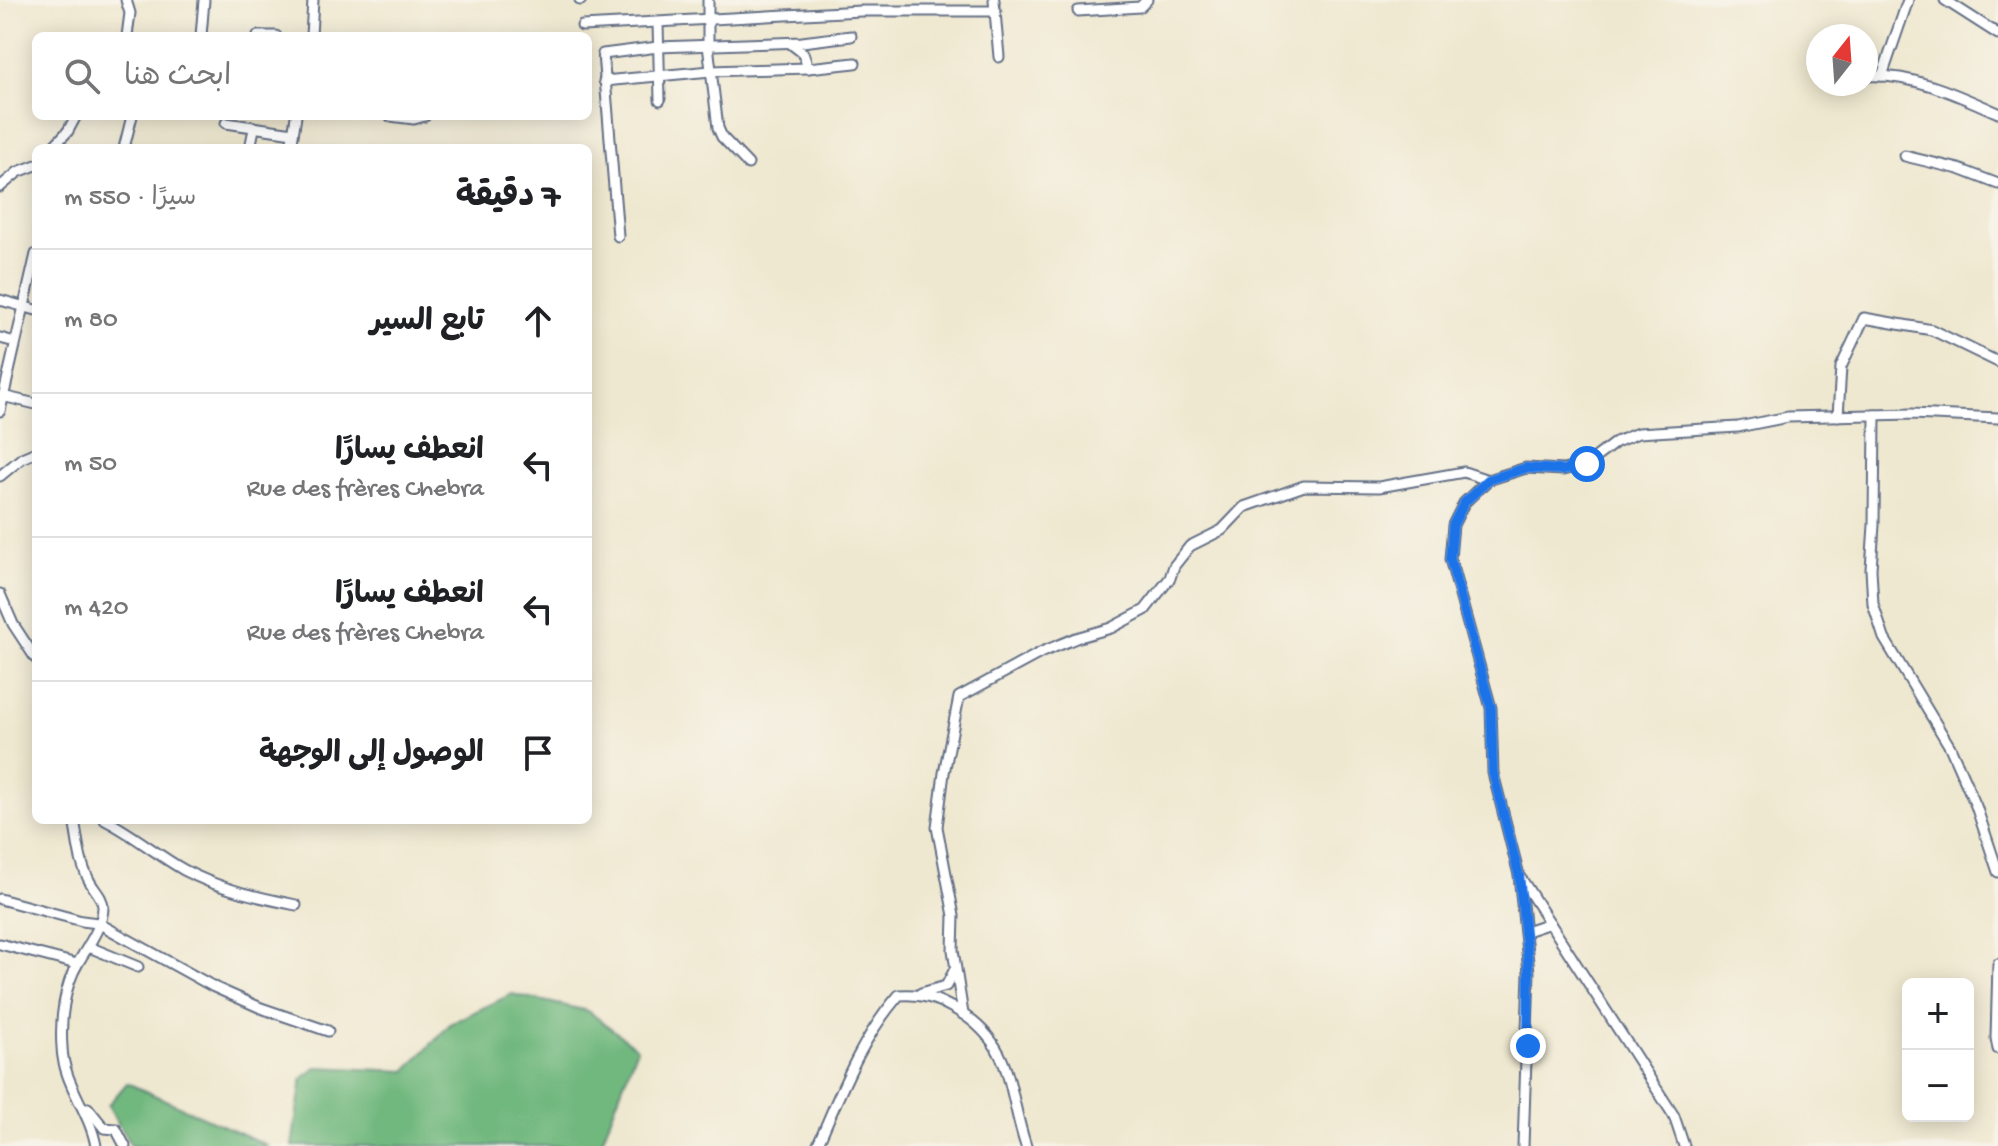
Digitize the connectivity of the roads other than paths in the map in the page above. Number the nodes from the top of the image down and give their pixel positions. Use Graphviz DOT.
graph roads {
  1 [pos="126,0"];
  2 [pos="204,0"];
  3 [pos="313,0"];
  4 [pos="708,0"];
  5 [pos="994,0"];
  6 [pos="1147,0"];
  7 [pos="1908,0"];
  8 [pos="1945,0"];
  9 [pos="996,11"];
  10 [pos="1078,11"];
  11 [pos="708,20"];
  12 [pos="658,24"];
  13 [pos="582,26"];
  14 [pos="128,32"];
  15 [pos="201,32"];
  16 [pos="311,32"];
  17 [pos="1998,34"];
  18 [pos="851,36"];
  19 [pos="790,43"];
  20 [pos="708,45"];
  21 [pos="658,47"];
  22 [pos="999,57"];
  23 [pos="855,63"];
  24 [pos="808,68"];
  25 [pos="711,71"];
  26 [pos="660,76"];
  27 [pos="1878,76"];
  28 [pos="1882,76"];
  29 [pos="604,81"];
  30 [pos="660,100"];
  31 [pos="1998,113"];
  32 [pos="74,120"];
  33 [pos="131,120"];
  34 [pos="295,120"];
  35 [pos="226,123"];
  36 [pos="248,124"];
  37 [pos="293,133"];
  38 [pos="56,144"];
  39 [pos="125,144"];
  40 [pos="250,144"];
  41 [pos="292,144"];
  42 [pos="1905,156"];
  43 [pos="748,164"];
  44 [pos="32,167"];
  45 [pos="1998,184"];
  46 [pos="0,187"];
  47 [pos="618,236"];
  48 [pos="32,272"];
  49 [pos="0,300"];
  50 [pos="24,307"];
  51 [pos="32,309"];
  52 [pos="0,338"];
  53 [pos="15,342"];
  54 [pos="1998,362"];
  55 [pos="2,396"];
  56 [pos="32,403"];
  57 [pos="0,411"];
  58 [pos="1875,415"];
  59 [pos="1838,416"];
  60 [pos="1998,418"];
  61 [pos="32,454"];
  62 [pos="0,476"];
  63 [pos="1488,480"];
  64 [pos="0,594"];
  65 [pos="32,653"];
  66 [pos="75,824"];
  67 [pos="112,824"];
  68 [pos="1998,872"];
  69 [pos="1519,875"];
  70 [pos="0,899"];
  71 [pos="296,905"];
  72 [pos="98,923"];
  73 [pos="1550,923"];
  74 [pos="1526,931"];
  75 [pos="0,944"];
  76 [pos="89,947"];
  77 [pos="77,964"];
  78 [pos="1998,964"];
  79 [pos="138,967"];
  80 [pos="955,969"];
  81 [pos="917,994"];
  82 [pos="963,1014"];
  83 [pos="328,1031"];
  84 [pos="1998,1049"];
  85 [pos="81,1105"];
  86 [pos="96,1146"];
  87 [pos="125,1146"];
  88 [pos="817,1146"];
  89 [pos="1026,1146"];
  90 [pos="1523,1146"];
  91 [pos="1684,1146"];
  1 -- 14 [label="street"];
  2 -- 15 [label="street"];
  3 -- 16 [label="street"];
  4 -- 11 [label="street"];
  5 -- 9 [label="street"];
  6 -- 10 [label="street"];
  7 -- 28 [label="street"];
  8 -- 17 [label="street"];
  9 -- 11 [label="street"];
  9 -- 22 [label="street"];
  11 -- 12 [label="street"];
  11 -- 20 [label="street"];
  12 -- 13 [label="street"];
  12 -- 21 [label="street"];
  18 -- 19 [label="street"];
  19 -- 20 [label="street"];
  19 -- 24 [label="street"];
  20 -- 21 [label="street"];
  20 -- 25 [label="street"];
  21 -- 26 [label="street"];
  21 -- 29 [label="street"];
  23 -- 24 [label="street"];
  24 -- 25 [label="street"];
  25 -- 26 [label="street"];
  25 -- 43 [label="street"];
  26 -- 29 [label="street"];
  26 -- 30 [label="street"];
  27 -- 28 [label="street"];
  28 -- 31 [label="street"];
  29 -- 47 [label="street"];
  32 -- 38 [label="street"];
  33 -- 39 [label="street"];
  34 -- 37 [label="street"];
  35 -- 36 [label="street"];
  36 -- 37 [label="street"];
  36 -- 40 [label="street"];
  37 -- 41 [label="street"];
  42 -- 45 [label="street"];
  44 -- 46 [label="street"];
  48 -- 50 [label="street"];
  49 -- 50 [label="street"];
  50 -- 51 [label="street"];
  50 -- 53 [label="street"];
  52 -- 53 [label="street"];
  53 -- 55 [label="street"];
  54 -- 59 [label="street"];
  55 -- 56 [label="street"];
  55 -- 57 [label="street"];
  58 -- 59 [label="street"];
  58 -- 60 [label="street"];
  58 -- 68 [label="street"];
  59 -- 63 [label="street"];
  61 -- 62 [label="street"];
  63 -- 69 [label="street"];
  63 -- 80 [label="street"];
  64 -- 65 [label="street"];
  66 -- 72 [label="street"];
  67 -- 71 [label="street"];
  69 -- 73 [label="street"];
  69 -- 74 [label="street"];
  70 -- 72 [label="street"];
  72 -- 76 [label="street"];
  72 -- 83 [label="street"];
  73 -- 74 [label="street"];
  73 -- 91 [label="street"];
  74 -- 90 [label="street"];
  75 -- 77 [label="street"];
  76 -- 77 [label="street"];
  76 -- 79 [label="street"];
  77 -- 85 [label="street"];
  78 -- 84 [label="street"];
  80 -- 81 [label="street"];
  80 -- 82 [label="street"];
  81 -- 82 [label="street"];
  81 -- 88 [label="street"];
  82 -- 89 [label="street"];
  85 -- 86 [label="street"];
  85 -- 87 [label="street"];
}
